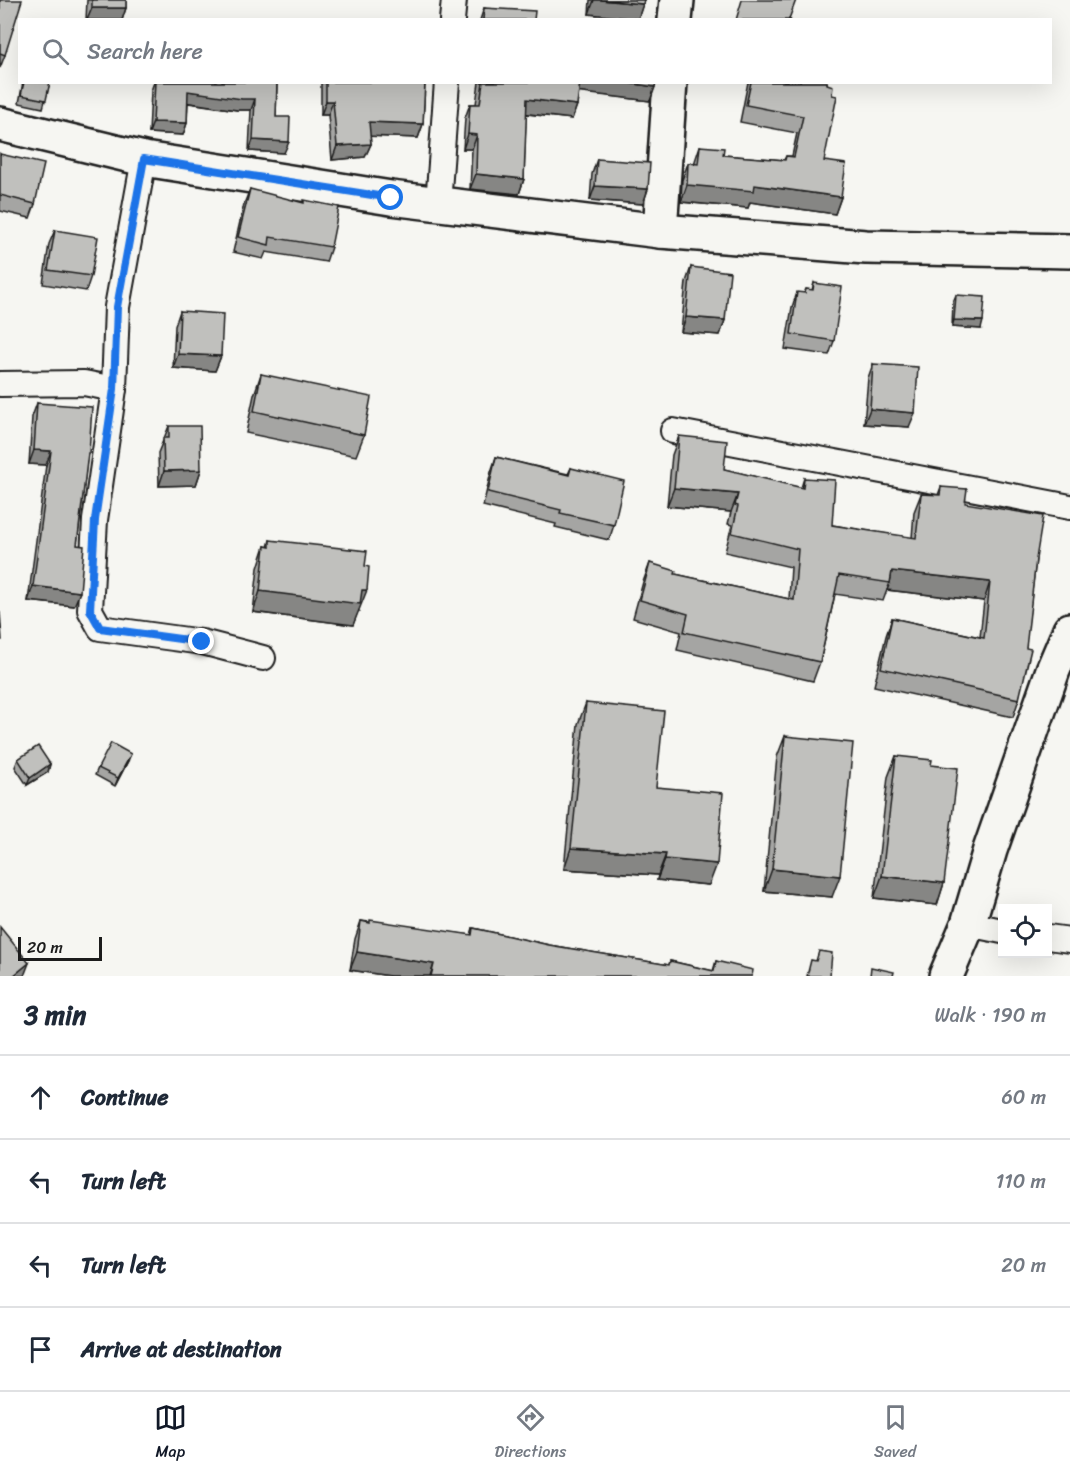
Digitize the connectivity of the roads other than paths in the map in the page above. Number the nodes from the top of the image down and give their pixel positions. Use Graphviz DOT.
graph roads {
  1 [pos="454,0"];
  2 [pos="677,0"];
  3 [pos="452,18"];
  4 [pos="675,18"];
  5 [pos="447,84"];
  6 [pos="670,84"];
  7 [pos="0,124"];
  8 [pos="144,159"];
  9 [pos="438,204"];
  10 [pos="660,231"];
  11 [pos="1070,251"];
  12 [pos="0,384"];
  13 [pos="114,389"];
  14 [pos="673,431"];
  15 [pos="1070,507"];
  16 [pos="1070,630"];
  17 [pos="263,658"];
  18 [pos="968,924"];
  19 [pos="998,930"];
  20 [pos="1052,938"];
  21 [pos="1070,940"];
  22 [pos="946,976"];
  1 -- 3 [label="street"];
  2 -- 4 [label="street"];
  5 -- 9 [label="street"];
  6 -- 10 [label="street"];
  7 -- 8 [label="street"];
  8 -- 9 [label="street"];
  8 -- 13 [label="street"];
  9 -- 10 [label="street"];
  10 -- 11 [label="street"];
  12 -- 13 [label="street"];
  13 -- 17 [label="street"];
  14 -- 15 [label="street"];
  16 -- 18 [label="street"];
  18 -- 19 [label="street"];
  18 -- 22 [label="street"];
  20 -- 21 [label="street"];
}
